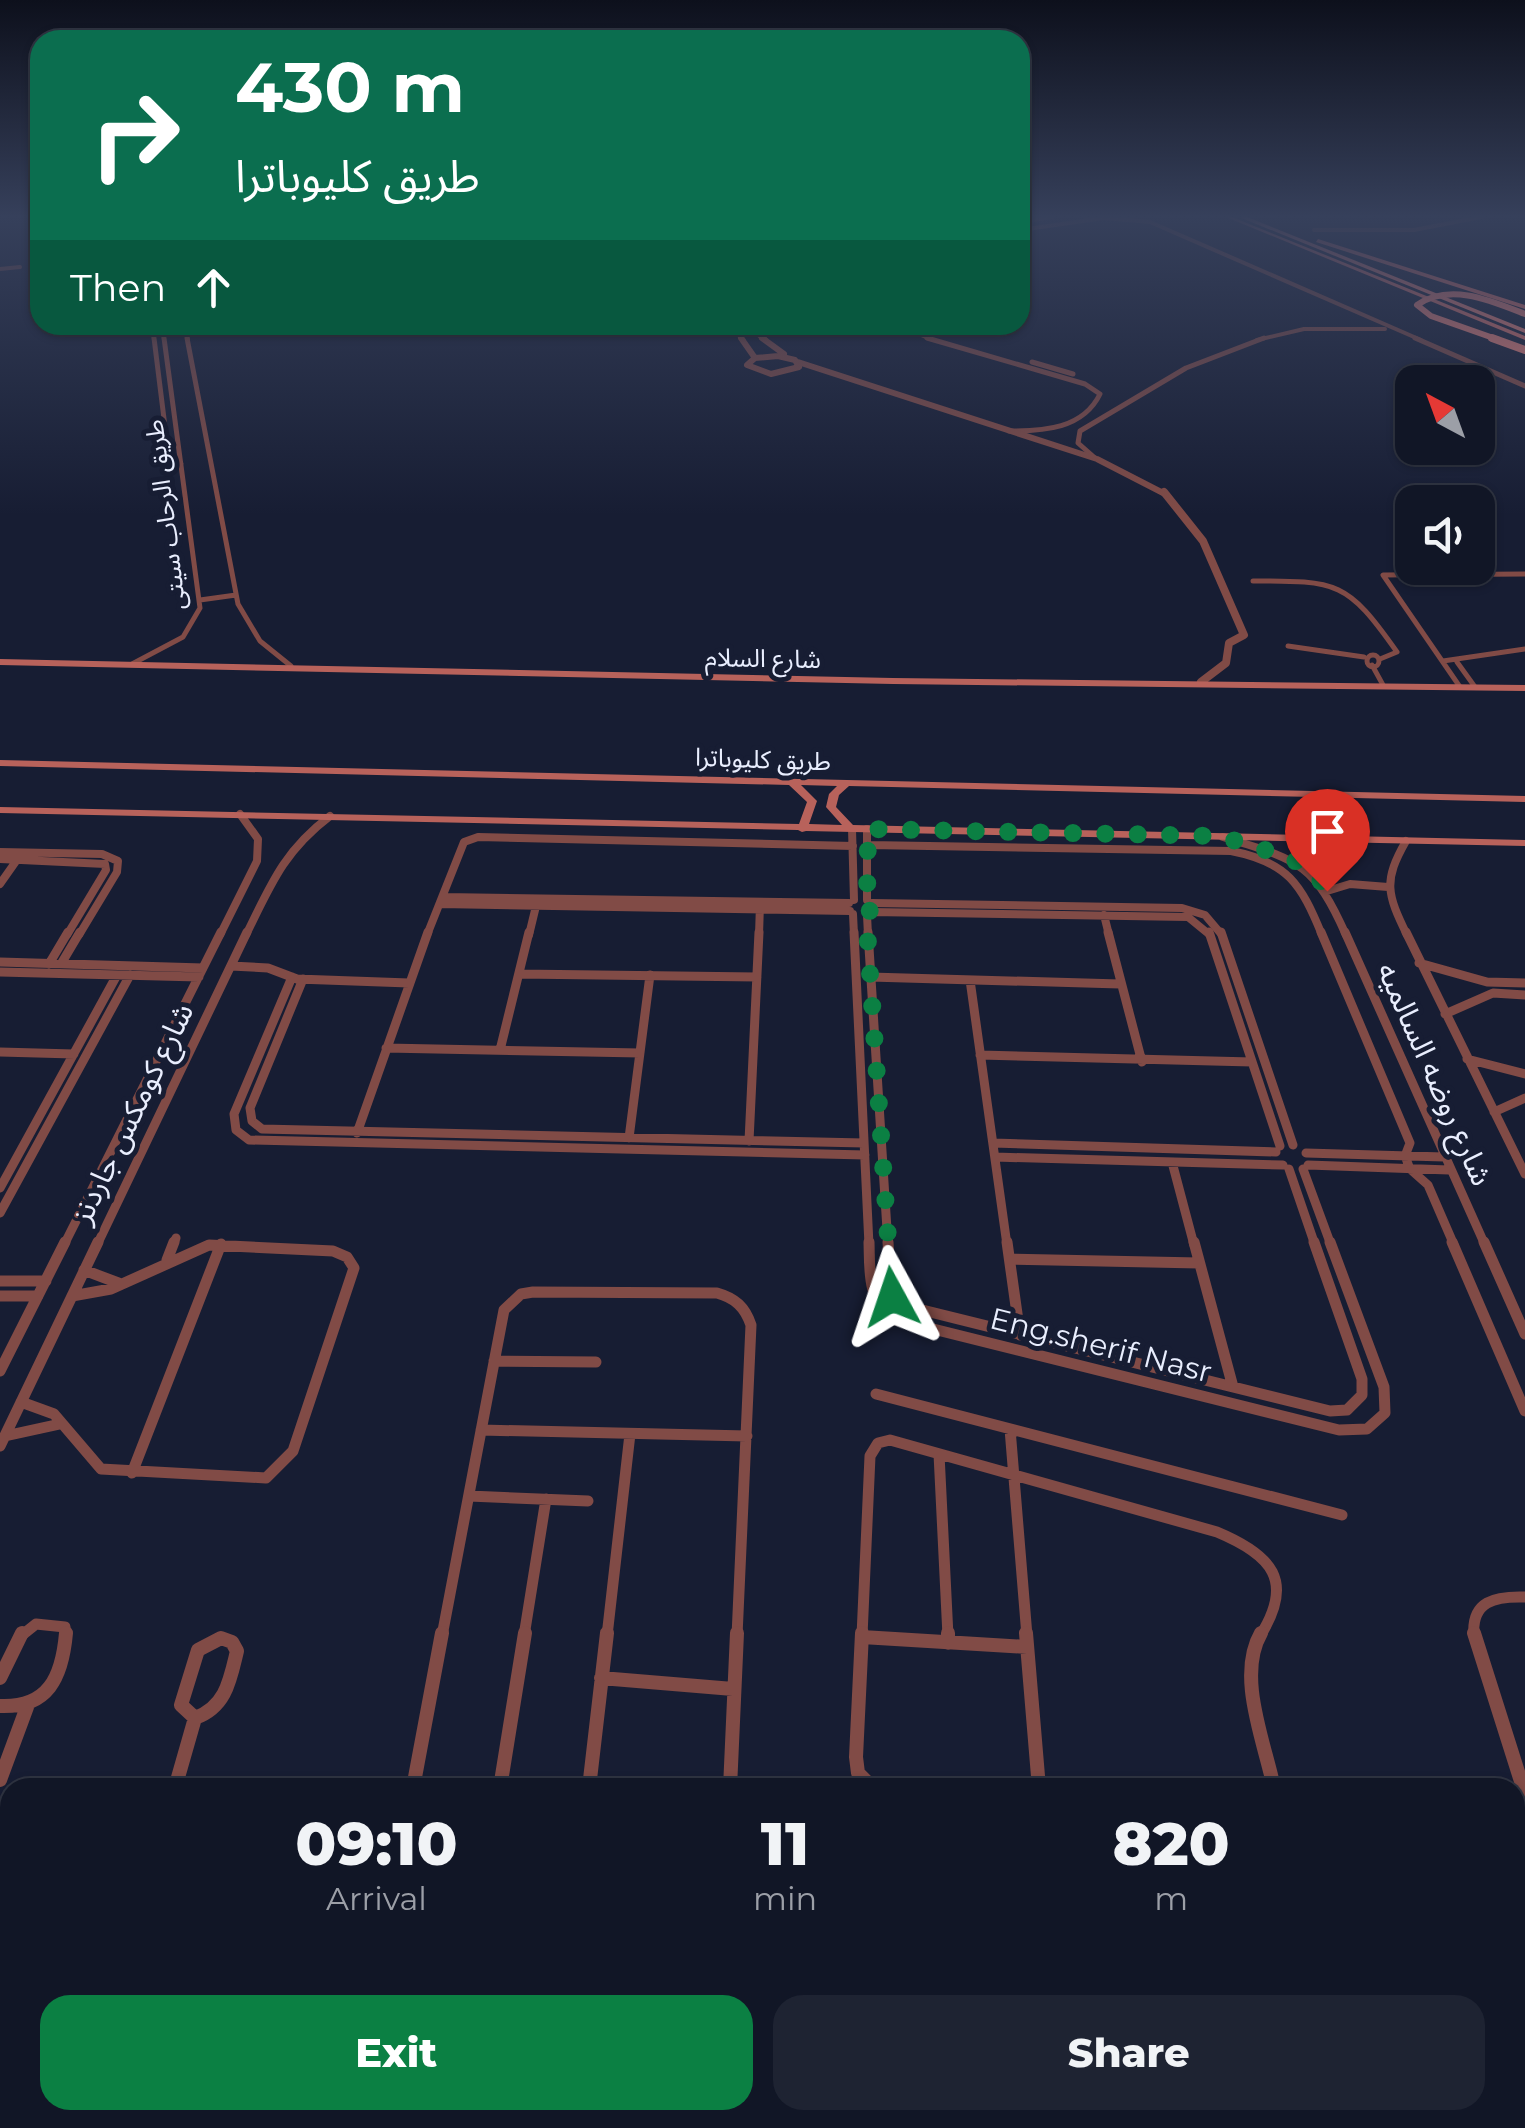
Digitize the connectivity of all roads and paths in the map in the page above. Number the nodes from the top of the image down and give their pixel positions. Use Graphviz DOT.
graph roads {
  1 [pos="1364,316"];
  2 [pos="1376,316"];
  3 [pos="1432,316"];
  4 [pos="1478,316"];
  5 [pos="1480,316"];
  6 [pos="1402,333"];
  7 [pos="153,335"];
  8 [pos="163,335"];
  9 [pos="187,335"];
  10 [pos="741,335"];
  11 [pos="757,335"];
  12 [pos="920,335"];
  13 [pos="945,335"];
  14 [pos="1525,335"];
  15 [pos="765,342"];
  16 [pos="749,344"];
  17 [pos="1525,350"];
  18 [pos="755,358"];
  19 [pos="795,360"];
  20 [pos="1064,378"];
  21 [pos="1525,383"];
  22 [pos="1086,416"];
  23 [pos="1098,420"];
  24 [pos="1009,431"];
  25 [pos="1097,460"];
  26 [pos="182,464"];
  27 [pos="1525,574"];
  28 [pos="1253,581"];
  29 [pos="236,595"];
  30 [pos="200,600"];
  31 [pos="1288,646"];
  32 [pos="1525,649"];
  33 [pos="1443,661"];
  34 [pos="0,662"];
  35 [pos="1457,662"];
  36 [pos="1377,663"];
  37 [pos="132,664"];
  38 [pos="291,666"];
  39 [pos="0,670"];
  40 [pos="457,674"];
  41 [pos="1201,682"];
  42 [pos="1386,685"];
  43 [pos="1460,687"];
  44 [pos="1475,687"];
  45 [pos="1525,692"];
  46 [pos="0,763"];
  47 [pos="793,783"];
  48 [pos="845,784"];
  49 [pos="1525,799"];
  50 [pos="0,810"];
  51 [pos="240,814"];
  52 [pos="330,816"];
  53 [pos="802,829"];
  54 [pos="852,829"];
  55 [pos="868,829"];
  56 [pos="1220,836"];
  57 [pos="1406,841"];
  58 [pos="1525,843"];
  59 [pos="868,845"];
  60 [pos="853,846"];
  61 [pos="0,855"];
  62 [pos="20,856"];
  63 [pos="258,861"];
  64 [pos="281,862"];
  65 [pos="854,863"];
  66 [pos="867,863"];
  67 [pos="0,884"];
  68 [pos="1388,887"];
  69 [pos="1327,891"];
  70 [pos="442,901"];
  71 [pos="525,902"];
  72 [pos="760,905"];
  73 [pos="536,906"];
  74 [pos="852,907"];
  75 [pos="869,907"];
  76 [pos="1004,910"];
  77 [pos="1104,915"];
  78 [pos="0,962"];
  79 [pos="1419,963"];
  80 [pos="49,964"];
  81 [pos="61,964"];
  82 [pos="231,966"];
  83 [pos="0,972"];
  84 [pos="201,973"];
  85 [pos="519,974"];
  86 [pos="117,975"];
  87 [pos="130,975"];
  88 [pos="650,975"];
  89 [pos="757,976"];
  90 [pos="870,977"];
  91 [pos="292,978"];
  92 [pos="304,979"];
  93 [pos="970,980"];
  94 [pos="1487,982"];
  95 [pos="408,983"];
  96 [pos="1120,984"];
  97 [pos="1525,984"];
  98 [pos="1229,992"];
  99 [pos="1241,993"];
  100 [pos="1493,994"];
  101 [pos="1525,994"];
  102 [pos="1445,1014"];
  103 [pos="386,1048"];
  104 [pos="500,1050"];
  105 [pos="0,1052"];
  106 [pos="640,1052"];
  107 [pos="860,1052"];
  108 [pos="876,1052"];
  109 [pos="74,1054"];
  110 [pos="980,1055"];
  111 [pos="1468,1060"];
  112 [pos="1142,1062"];
  113 [pos="1252,1062"];
  114 [pos="1525,1074"];
  115 [pos="1525,1098"];
  116 [pos="1494,1112"];
  117 [pos="357,1132"];
  118 [pos="629,1138"];
  119 [pos="749,1140"];
  120 [pos="993,1143"];
  121 [pos="1293,1145"];
  122 [pos="864,1149"];
  123 [pos="1278,1149"];
  124 [pos="1306,1152"];
  125 [pos="1404,1156"];
  126 [pos="995,1157"];
  127 [pos="1520,1157"];
  128 [pos="1444,1158"];
  129 [pos="1172,1162"];
  130 [pos="1286,1167"];
  131 [pos="1306,1167"];
  132 [pos="1410,1169"];
  133 [pos="1449,1170"];
  134 [pos="1525,1174"];
  135 [pos="0,1188"];
  136 [pos="0,1213"];
  137 [pos="176,1238"];
  138 [pos="221,1244"];
  139 [pos="1010,1259"];
  140 [pos="166,1263"];
  141 [pos="1200,1263"];
  142 [pos="84,1270"];
  143 [pos="0,1281"];
  144 [pos="46,1281"];
  145 [pos="121,1284"];
  146 [pos="0,1296"];
  147 [pos="38,1296"];
  148 [pos="72,1296"];
  149 [pos="1525,1334"];
  150 [pos="1020,1335"];
  151 [pos="494,1361"];
  152 [pos="596,1362"];
  153 [pos="1134,1362"];
  154 [pos="0,1371"];
  155 [pos="1133,1379"];
  156 [pos="1232,1387"];
  157 [pos="876,1394"];
  158 [pos="21,1402"];
  159 [pos="1525,1411"];
  160 [pos="60,1424"];
  161 [pos="1010,1429"];
  162 [pos="482,1430"];
  163 [pos="630,1434"];
  164 [pos="747,1436"];
  165 [pos="2,1441"];
  166 [pos="939,1454"];
  167 [pos="132,1473"];
  168 [pos="1014,1476"];
  169 [pos="469,1496"];
  170 [pos="546,1499"];
  171 [pos="588,1501"];
  172 [pos="1342,1515"];
  173 [pos="1525,1596"];
  174 [pos="862,1638"];
  175 [pos="948,1642"];
  176 [pos="1028,1647"];
  177 [pos="0,1678"];
  178 [pos="602,1678"];
  179 [pos="733,1689"];
  180 [pos="0,1706"];
  181 [pos="27,1707"];
  182 [pos="195,1718"];
  183 [pos="1,1778"];
  184 [pos="177,1778"];
  185 [pos="415,1778"];
  186 [pos="502,1778"];
  187 [pos="590,1778"];
  188 [pos="730,1778"];
  189 [pos="866,1778"];
  190 [pos="1038,1778"];
  191 [pos="1272,1778"];
  192 [pos="1520,1778"];
  1 -- 6 [label="street"];
  2 -- 21 [label="street"];
  3 -- 17 [label="highway, bridge"];
  4 -- 14 [label="main road"];
  5 -- 14 [label="highway"];
  6 -- 21 [label="street"];
  6 -- 23 [label="street"];
  7 -- 26 [label="street"];
  8 -- 26 [label="street, طريق الرحاب سيتى"];
  9 -- 29 [label="street, طريق الرحاب سيتى"];
  10 -- 16 [label="street"];
  11 -- 15 [label="street"];
  12 -- 20 [label="street"];
  13 -- 20 [label="street"];
  15 -- 16 [label="street"];
  15 -- 19 [label="street"];
  16 -- 18 [label="street"];
  18 -- 19 [label="street"];
  18 -- 19 [label="street"];
  19 -- 24 [label="street"];
  20 -- 22 [label="street"];
  22 -- 23 [label="street"];
  22 -- 24 [label="street"];
  23 -- 25 [label="street"];
  24 -- 25 [label="street"];
  25 -- 41 [label="street"];
  26 -- 30 [label="street, طريق الرحاب سيتى"];
  27 -- 33 [label="street"];
  28 -- 36 [label="street"];
  29 -- 30 [label="street"];
  29 -- 38 [label="street, طريق الرحاب سيتى"];
  30 -- 37 [label="street, طريق الرحاب سيتى"];
  31 -- 36 [label="street"];
  32 -- 35 [label="street"];
  33 -- 35 [label="street"];
  33 -- 43 [label="street"];
  34 -- 37 [label="main road, شارع السلام"];
  35 -- 44 [label="street"];
  36 -- 42 [label="street"];
  37 -- 38 [label="main road, شارع السلام"];
  38 -- 40 [label="main road, شارع السلام"];
  39 -- 40 [label="main road, شارع السلام"];
  40 -- 41 [label="main road, شارع السلام"];
  40 -- 45 [label="main road, شارع السلام"];
  41 -- 42 [label="main road, شارع السلام"];
  42 -- 43 [label="main road, شارع السلام"];
  43 -- 44 [label="main road, شارع السلام"];
  44 -- 45 [label="main road, شارع السلام"];
  46 -- 47 [label="main road, طريق كليوباترا"];
  47 -- 48 [label="main road, طريق كليوباترا"];
  47 -- 53 [label="main road"];
  48 -- 49 [label="main road, طريق كليوباترا"];
  48 -- 54 [label="main road"];
  50 -- 51 [label="main road"];
  51 -- 52 [label="main road"];
  51 -- 63 [label="street"];
  52 -- 53 [label="main road"];
  52 -- 64 [label="street, شارع كومكس جاردنز"];
  53 -- 54 [label="main road"];
  54 -- 55 [label="main road"];
  54 -- 60 [label="street, Eng.sherif Nasr"];
  55 -- 56 [label="main road"];
  55 -- 59 [label="street"];
  56 -- 57 [label="main road"];
  56 -- 69 [label="street, شارع روضه السالميه"];
  57 -- 58 [label="main road"];
  57 -- 68 [label="street"];
  59 -- 66 [label="street"];
  59 -- 125 [label="street"];
  60 -- 65 [label="street, Eng.sherif Nasr"];
  60 -- 70 [label="street"];
  61 -- 62 [label="street"];
  62 -- 67 [label="street"];
  62 -- 80 [label="street"];
  62 -- 81 [label="street"];
  63 -- 64 [label="street"];
  63 -- 84 [label="street, شارع كومكس جاردنز"];
  64 -- 82 [label="street, شارع كومكس جاردنز"];
  65 -- 66 [label="street"];
  65 -- 74 [label="street, Eng.sherif Nasr"];
  66 -- 75 [label="street"];
  68 -- 69 [label="street"];
  68 -- 79 [label="street, شارع روضه السالميه"];
  69 -- 128 [label="street, شارع روضه السالميه"];
  70 -- 71 [label="street"];
  70 -- 95 [label="street"];
  71 -- 72 [label="street"];
  71 -- 73 [label="street"];
  72 -- 73 [label="street"];
  72 -- 74 [label="street"];
  72 -- 89 [label="street"];
  73 -- 85 [label="street"];
  74 -- 75 [label="street"];
  74 -- 75 [label="street"];
  74 -- 107 [label="street, Eng.sherif Nasr"];
  75 -- 76 [label="street"];
  75 -- 90 [label="street"];
  76 -- 77 [label="street"];
  76 -- 99 [label="street"];
  77 -- 96 [label="street"];
  77 -- 98 [label="street"];
  78 -- 80 [label="street"];
  79 -- 94 [label="street"];
  79 -- 102 [label="street, شارع روضه السالميه"];
  80 -- 81 [label="street"];
  81 -- 84 [label="street"];
  82 -- 91 [label="street"];
  82 -- 142 [label="street, شارع كومكس جاردنز"];
  83 -- 86 [label="street"];
  84 -- 87 [label="street"];
  84 -- 144 [label="street, شارع كومكس جاردنز"];
  85 -- 88 [label="street"];
  85 -- 104 [label="street"];
  86 -- 87 [label="street"];
  86 -- 109 [label="street"];
  87 -- 136 [label="street"];
  88 -- 89 [label="street"];
  88 -- 106 [label="street"];
  89 -- 119 [label="street"];
  90 -- 93 [label="street"];
  90 -- 108 [label="street"];
  91 -- 92 [label="street"];
  91 -- 122 [label="street"];
  92 -- 95 [label="street"];
  92 -- 117 [label="street"];
  93 -- 96 [label="street"];
  93 -- 110 [label="street"];
  94 -- 97 [label="street"];
  94 -- 100 [label="street"];
  95 -- 103 [label="street"];
  96 -- 112 [label="street"];
  98 -- 99 [label="street"];
  98 -- 113 [label="street"];
  99 -- 121 [label="street"];
  100 -- 101 [label="street"];
  100 -- 102 [label="street"];
  102 -- 111 [label="street, شارع روضه السالميه"];
  103 -- 104 [label="street"];
  103 -- 117 [label="street"];
  104 -- 106 [label="street"];
  105 -- 109 [label="street"];
  106 -- 118 [label="street"];
  107 -- 108 [label="street"];
  107 -- 122 [label="street, Eng.sherif Nasr"];
  108 -- 150 [label="street"];
  109 -- 135 [label="street"];
  110 -- 112 [label="street"];
  110 -- 120 [label="street"];
  111 -- 114 [label="street"];
  111 -- 116 [label="street, شارع روضه السالميه"];
  112 -- 113 [label="street"];
  113 -- 123 [label="street"];
  115 -- 116 [label="street"];
  116 -- 127 [label="street, شارع روضه السالميه"];
  117 -- 118 [label="street"];
  118 -- 119 [label="street"];
  119 -- 122 [label="street"];
  120 -- 123 [label="street"];
  120 -- 126 [label="street"];
  121 -- 123 [label="street"];
  121 -- 124 [label="street"];
  122 -- 155 [label="street, Eng.sherif Nasr"];
  123 -- 130 [label="street"];
  124 -- 125 [label="street"];
  124 -- 131 [label="street"];
  125 -- 128 [label="street"];
  125 -- 132 [label="street"];
  126 -- 129 [label="street"];
  126 -- 139 [label="street"];
  127 -- 134 [label="street, شارع روضه السالميه"];
  128 -- 133 [label="street, شارع روضه السالميه"];
  129 -- 130 [label="street"];
  129 -- 141 [label="street"];
  130 -- 131 [label="street"];
  130 -- 156 [label="street"];
  131 -- 132 [label="street"];
  131 -- 155 [label="street, Eng.sherif Nasr"];
  132 -- 133 [label="street"];
  132 -- 159 [label="street"];
  133 -- 149 [label="street, شارع روضه السالميه"];
  137 -- 140 [label="street"];
  138 -- 140 [label="street"];
  138 -- 167 [label="street"];
  138 -- 167 [label="street"];
  139 -- 141 [label="street"];
  139 -- 150 [label="street"];
  140 -- 145 [label="street"];
  141 -- 156 [label="street"];
  142 -- 145 [label="street"];
  142 -- 148 [label="street, شارع كومكس جاردنز"];
  143 -- 144 [label="street"];
  144 -- 147 [label="street, شارع كومكس جاردنز"];
  145 -- 148 [label="street"];
  146 -- 147 [label="street"];
  147 -- 154 [label="street, شارع كومكس جاردنز"];
  148 -- 158 [label="street, شارع كومكس جاردنز"];
  150 -- 153 [label="street"];
  151 -- 152 [label="street"];
  151 -- 162 [label="street"];
  151 -- 164 [label="street"];
  153 -- 155 [label="street"];
  153 -- 156 [label="street"];
  157 -- 161 [label="street"];
  158 -- 160 [label="street"];
  158 -- 165 [label="street, شارع كومكس جاردنز"];
  160 -- 165 [label="street"];
  160 -- 167 [label="street"];
  161 -- 168 [label="street"];
  161 -- 172 [label="street"];
  162 -- 163 [label="street"];
  162 -- 169 [label="street"];
  163 -- 164 [label="street"];
  163 -- 178 [label="street"];
  164 -- 179 [label="street"];
  166 -- 168 [label="street"];
  166 -- 174 [label="street"];
  166 -- 175 [label="street"];
  168 -- 176 [label="street"];
  168 -- 191 [label="street"];
  169 -- 170 [label="street"];
  169 -- 185 [label="street"];
  170 -- 171 [label="street"];
  170 -- 186 [label="street"];
  173 -- 192 [label="street"];
  174 -- 175 [label="street"];
  174 -- 189 [label="street"];
  175 -- 176 [label="street"];
  176 -- 190 [label="street"];
  177 -- 181 [label="street"];
  178 -- 179 [label="street"];
  178 -- 187 [label="street"];
  179 -- 188 [label="street"];
  180 -- 181 [label="street"];
  181 -- 183 [label="street"];
  182 -- 182 [label="street"];
  182 -- 184 [label="street"];
}
